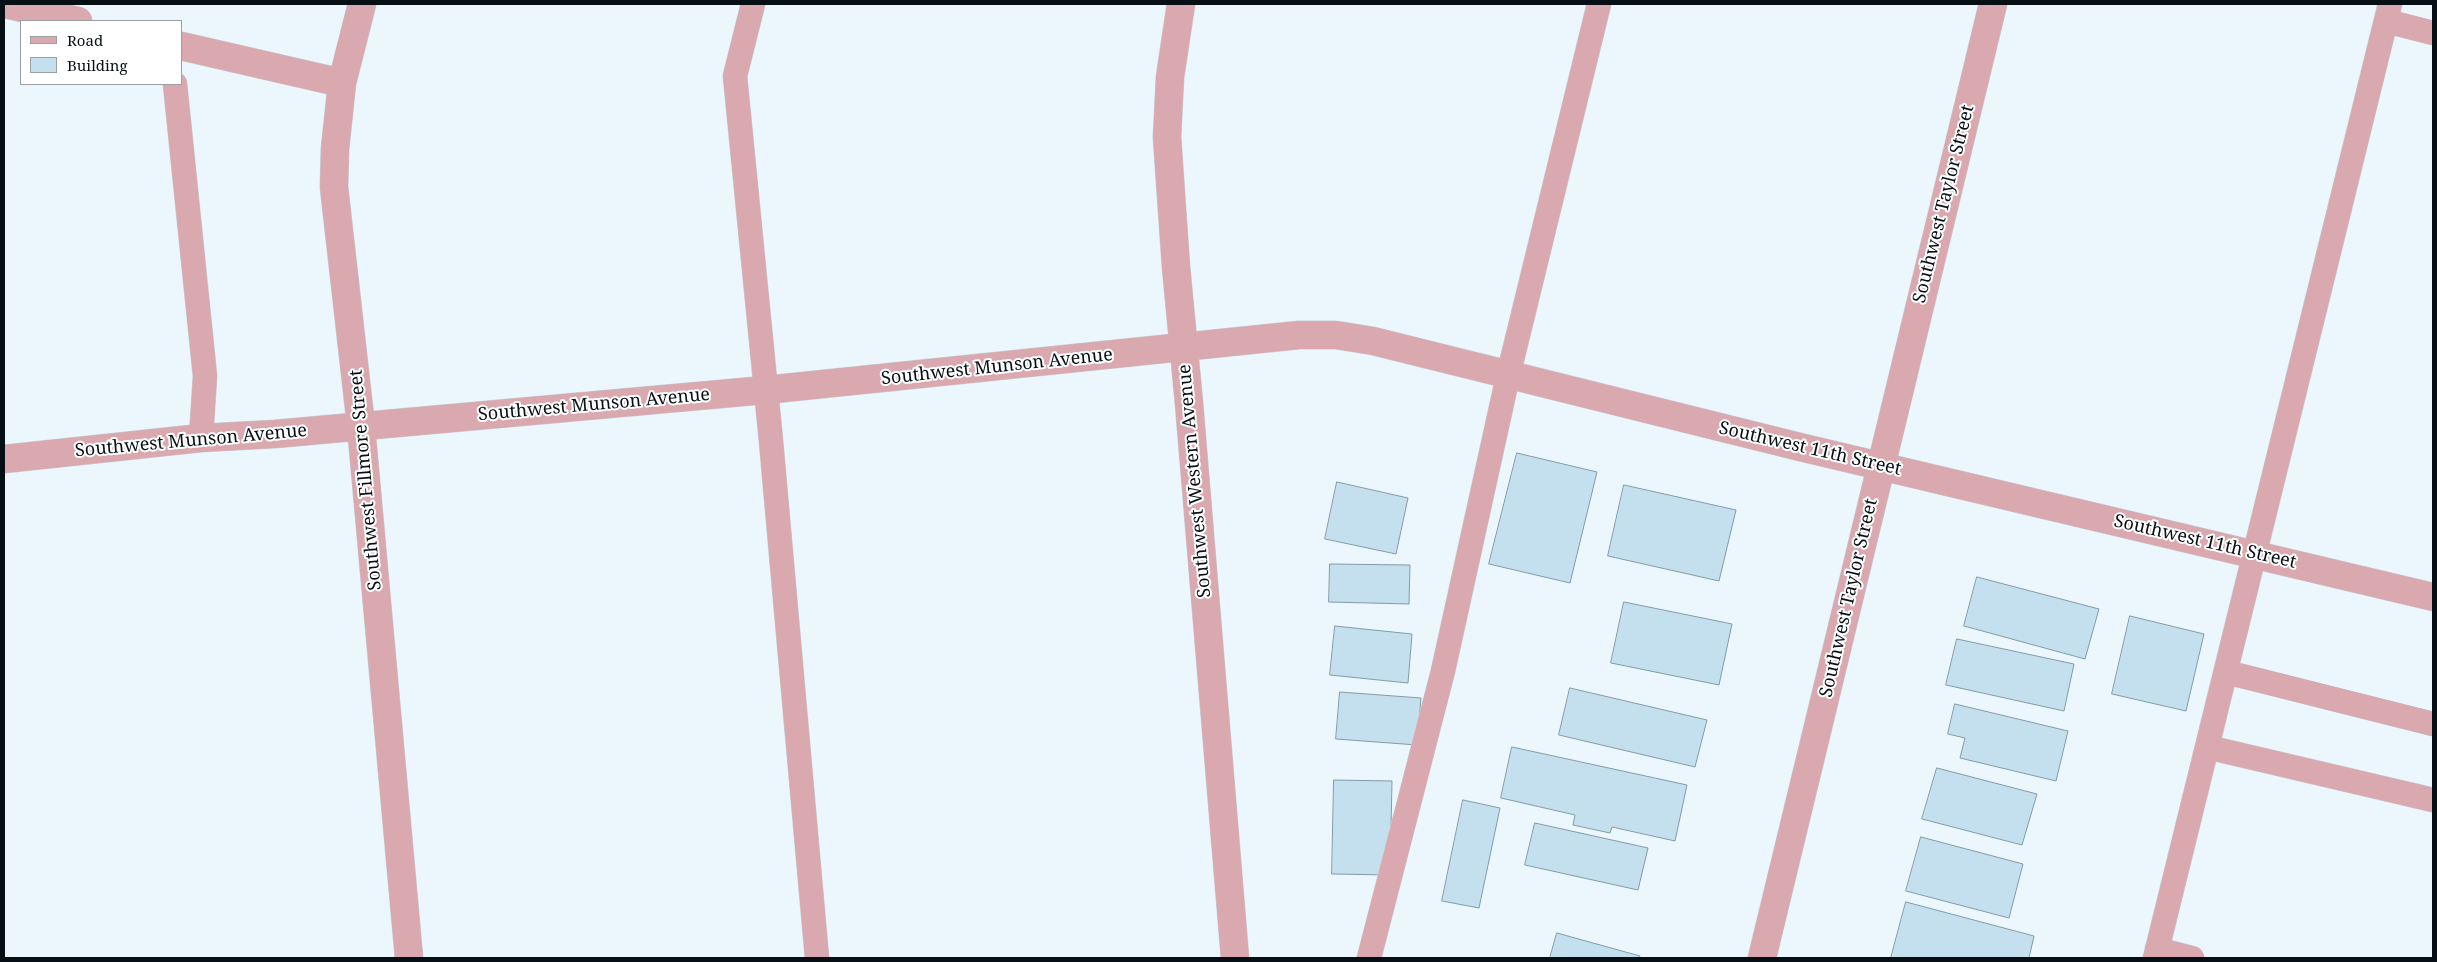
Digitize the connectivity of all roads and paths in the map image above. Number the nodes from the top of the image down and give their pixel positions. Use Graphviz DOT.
graph roads {
  1 [pos="5,4"];
  2 [pos="362,4"];
  3 [pos="753,4"];
  4 [pos="1181,4"];
  5 [pos="1599,4"];
  6 [pos="1993,4"];
  7 [pos="2388,12"];
  8 [pos="74,20"];
  9 [pos="2433,33"];
  10 [pos="182,46"];
  11 [pos="342,83"];
  12 [pos="175,85"];
  13 [pos="1184,348"];
  14 [pos="1508,376"];
  15 [pos="765,390"];
  16 [pos="362,426"];
  17 [pos="200,438"];
  18 [pos="4,460"];
  19 [pos="1880,465"];
  20 [pos="2255,553"];
  21 [pos="2433,596"];
  22 [pos="2226,672"];
  23 [pos="2433,724"];
  24 [pos="2207,747"];
  25 [pos="2433,800"];
  26 [pos="2156,954"];
  27 [pos="408,958"];
  28 [pos="817,958"];
  29 [pos="1235,958"];
  30 [pos="1369,958"];
  31 [pos="1762,958"];
  32 [pos="2192,958"];
  1 -- 8 [label="street"];
  2 -- 11 [label="street, Southwest Fillmore Street"];
  3 -- 15 [label="lane"];
  4 -- 13 [label="street, Southwest Western Avenue"];
  5 -- 14 [label="lane"];
  6 -- 19 [label="street, Southwest Taylor Street"];
  7 -- 9 [label="lane"];
  7 -- 20 [label="lane"];
  10 -- 11 [label="street"];
  11 -- 16 [label="street, Southwest Fillmore Street"];
  12 -- 17 [label="lane"];
  13 -- 14 [label="street, Southwest 11th Street"];
  13 -- 15 [label="street, Southwest Munson Avenue"];
  13 -- 29 [label="street, Southwest Western Avenue"];
  14 -- 19 [label="street, Southwest 11th Street"];
  14 -- 30 [label="lane"];
  15 -- 16 [label="street, Southwest Munson Avenue"];
  15 -- 28 [label="lane"];
  16 -- 17 [label="street, Southwest Munson Avenue"];
  16 -- 27 [label="street, Southwest Fillmore Street"];
  17 -- 18 [label="street, Southwest Munson Avenue"];
  19 -- 20 [label="street, Southwest 11th Street"];
  19 -- 31 [label="street, Southwest Taylor Street"];
  20 -- 21 [label="street, Southwest 11th Street"];
  20 -- 22 [label="lane"];
  22 -- 23 [label="lane"];
  22 -- 24 [label="lane"];
  24 -- 25 [label="lane"];
  24 -- 26 [label="lane"];
  26 -- 32 [label="lane"];
}
